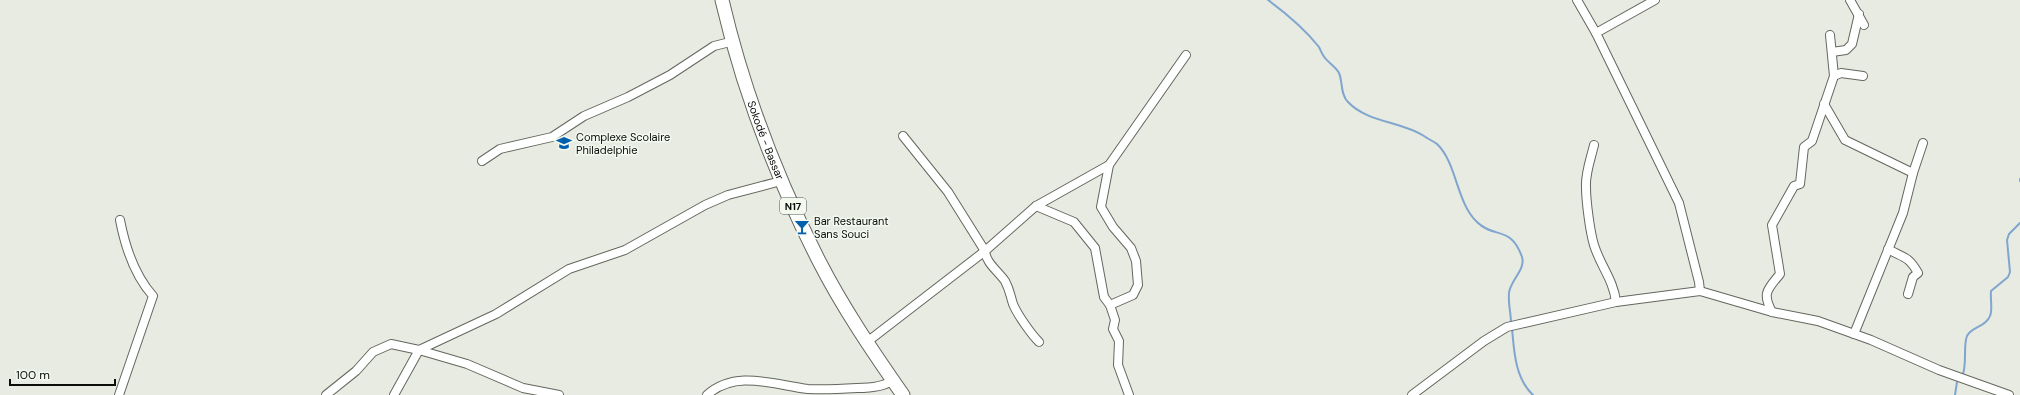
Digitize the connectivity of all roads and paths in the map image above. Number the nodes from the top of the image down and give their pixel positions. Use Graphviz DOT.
graph roads {
  1 [pos="722,0"];
  2 [pos="1577,0"];
  3 [pos="1655,0"];
  4 [pos="1850,0"];
  5 [pos="1859,14"];
  6 [pos="1864,25"];
  7 [pos="1596,33"];
  8 [pos="1830,35"];
  9 [pos="734,41"];
  10 [pos="1832,52"];
  11 [pos="1186,55"];
  12 [pos="1834,76"];
  13 [pos="1863,76"];
  14 [pos="1824,104"];
  15 [pos="903,136"];
  16 [pos="1923,143"];
  17 [pos="1594,145"];
  18 [pos="482,161"];
  19 [pos="1109,164"];
  20 [pos="1912,173"];
  21 [pos="781,181"];
  22 [pos="1036,206"];
  23 [pos="120,220"];
  24 [pos="1888,249"];
  25 [pos="985,251"];
  26 [pos="1700,291"];
  27 [pos="1908,294"];
  28 [pos="1616,302"];
  29 [pos="1110,305"];
  30 [pos="1772,312"];
  31 [pos="1854,334"];
  32 [pos="867,342"];
  33 [pos="1039,342"];
  34 [pos="419,350"];
  35 [pos="893,380"];
  36 [pos="119,395"];
  37 [pos="326,395"];
  38 [pos="394,395"];
  39 [pos="559,395"];
  40 [pos="707,395"];
  41 [pos="903,395"];
  42 [pos="1129,395"];
  43 [pos="1412,395"];
  44 [pos="2009,395"];
  1 -- 9 [label="main road, Sokodé - Bassar / N17"];
  2 -- 7 [label="street"];
  3 -- 7 [label="street"];
  4 -- 5 [label="street"];
  5 -- 6 [label="street"];
  5 -- 10 [label="street"];
  7 -- 26 [label="street"];
  8 -- 10 [label="street"];
  9 -- 18 [label="street"];
  9 -- 21 [label="main road, Sokodé - Bassar / N17"];
  10 -- 12 [label="street"];
  11 -- 19 [label="street"];
  12 -- 13 [label="street"];
  12 -- 14 [label="street"];
  14 -- 20 [label="street"];
  14 -- 30 [label="street"];
  15 -- 25 [label="street"];
  16 -- 20 [label="street"];
  17 -- 28 [label="street"];
  19 -- 22 [label="street"];
  19 -- 29 [label="street"];
  20 -- 24 [label="street"];
  21 -- 32 [label="main road, Sokodé - Bassar / N17"];
  21 -- 34 [label="street"];
  22 -- 25 [label="street"];
  22 -- 29 [label="street"];
  23 -- 36 [label="street"];
  24 -- 27 [label="street"];
  24 -- 31 [label="street"];
  25 -- 32 [label="street"];
  25 -- 33 [label="street"];
  26 -- 28 [label="street"];
  26 -- 30 [label="street"];
  28 -- 43 [label="street"];
  29 -- 42 [label="street"];
  30 -- 31 [label="street"];
  31 -- 44 [label="street"];
  32 -- 35 [label="main road, Sokodé - Bassar / N17"];
  34 -- 37 [label="street"];
  34 -- 38 [label="street"];
  34 -- 39 [label="street"];
  35 -- 40 [label="street"];
  35 -- 41 [label="main road, Sokodé - Bassar / N17"];
}
